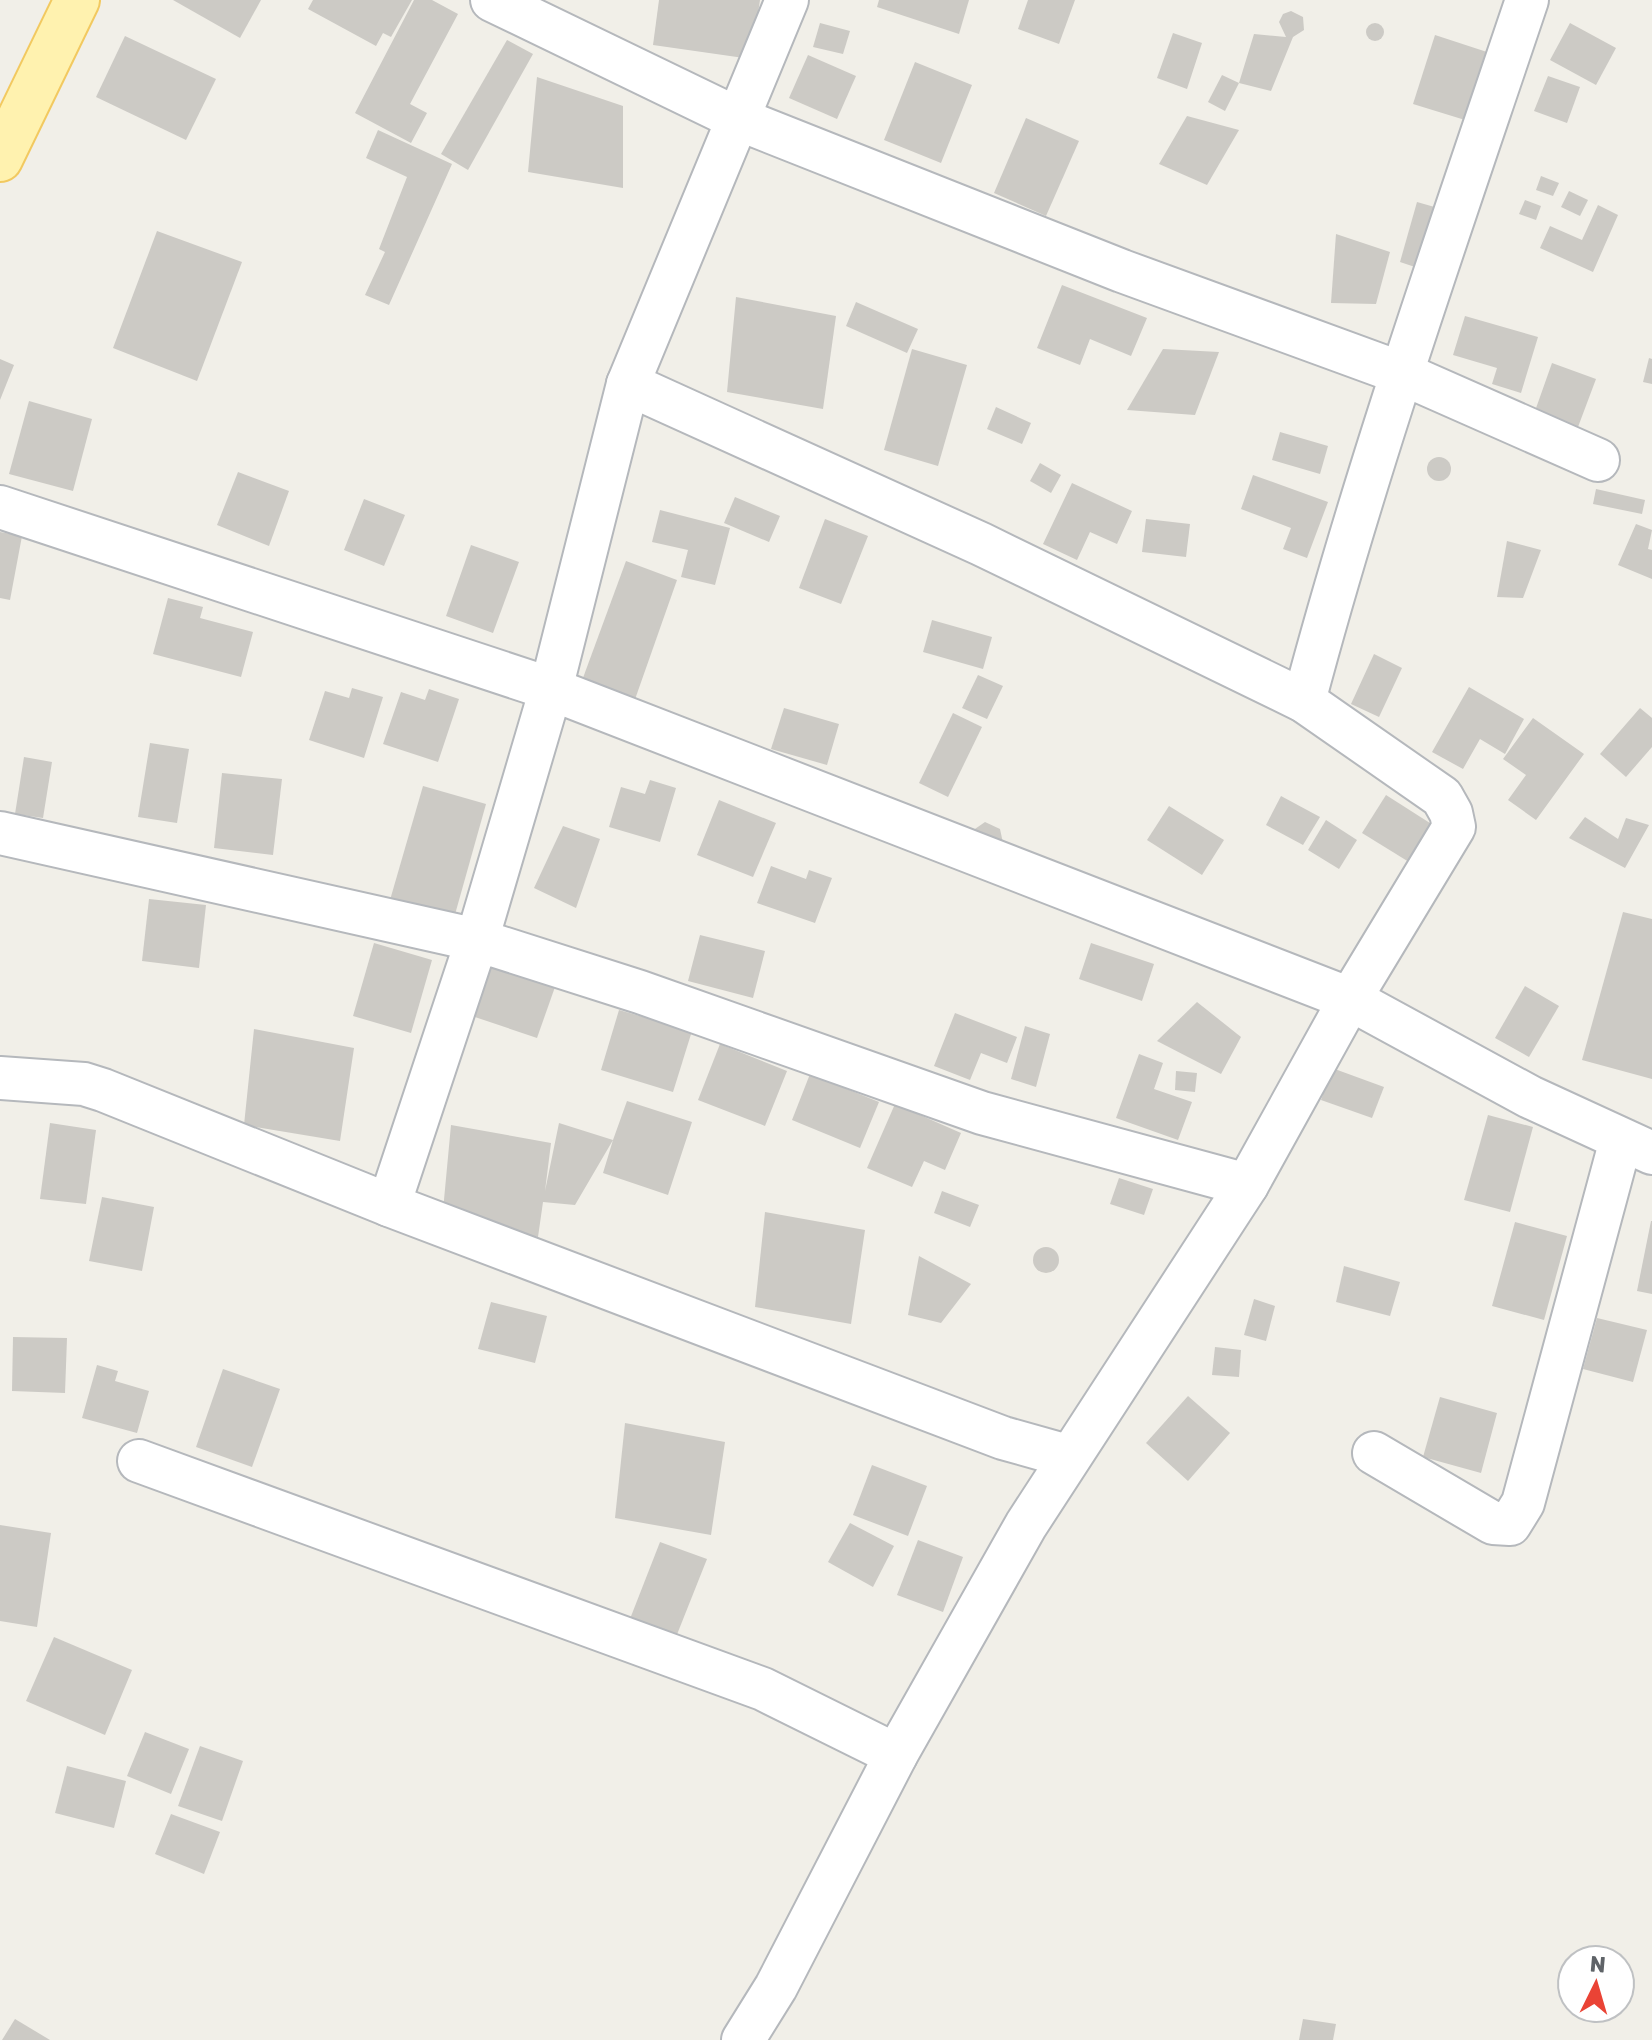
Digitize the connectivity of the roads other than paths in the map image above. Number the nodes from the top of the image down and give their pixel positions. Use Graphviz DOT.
graph roads {
  1 [pos="77,0"];
  2 [pos="492,0"];
  3 [pos="787,0"];
  4 [pos="1527,0"];
  5 [pos="736,118"];
  6 [pos="0,159"];
  7 [pos="1401,373"];
  8 [pos="628,384"];
  9 [pos="1598,460"];
  10 [pos="0,507"];
  11 [pos="551,689"];
  12 [pos="1304,701"];
  13 [pos="0,833"];
  14 [pos="477,940"];
  15 [pos="1350,999"];
  16 [pos="0,1078"];
  17 [pos="1636,1146"];
  18 [pos="1247,1185"];
  19 [pos="389,1205"];
  20 [pos="1374,1453"];
  21 [pos="1067,1456"];
  22 [pos="139,1461"];
  23 [pos="896,1755"];
  24 [pos="743,2040"];
  1 -- 6 [label="main road"];
  2 -- 5 [label="street"];
  3 -- 5 [label="street"];
  4 -- 7 [label="street"];
  5 -- 7 [label="street"];
  5 -- 8 [label="street"];
  7 -- 9 [label="street"];
  7 -- 12 [label="street"];
  8 -- 11 [label="street"];
  8 -- 12 [label="street"];
  10 -- 11 [label="street"];
  11 -- 14 [label="street"];
  11 -- 15 [label="street"];
  12 -- 15 [label="street"];
  13 -- 14 [label="street"];
  14 -- 18 [label="street"];
  14 -- 19 [label="street"];
  15 -- 17 [label="street"];
  15 -- 18 [label="street"];
  16 -- 19 [label="street"];
  17 -- 20 [label="street"];
  18 -- 21 [label="street"];
  19 -- 21 [label="street"];
  21 -- 23 [label="street"];
  22 -- 23 [label="street"];
  23 -- 24 [label="street"];
}
